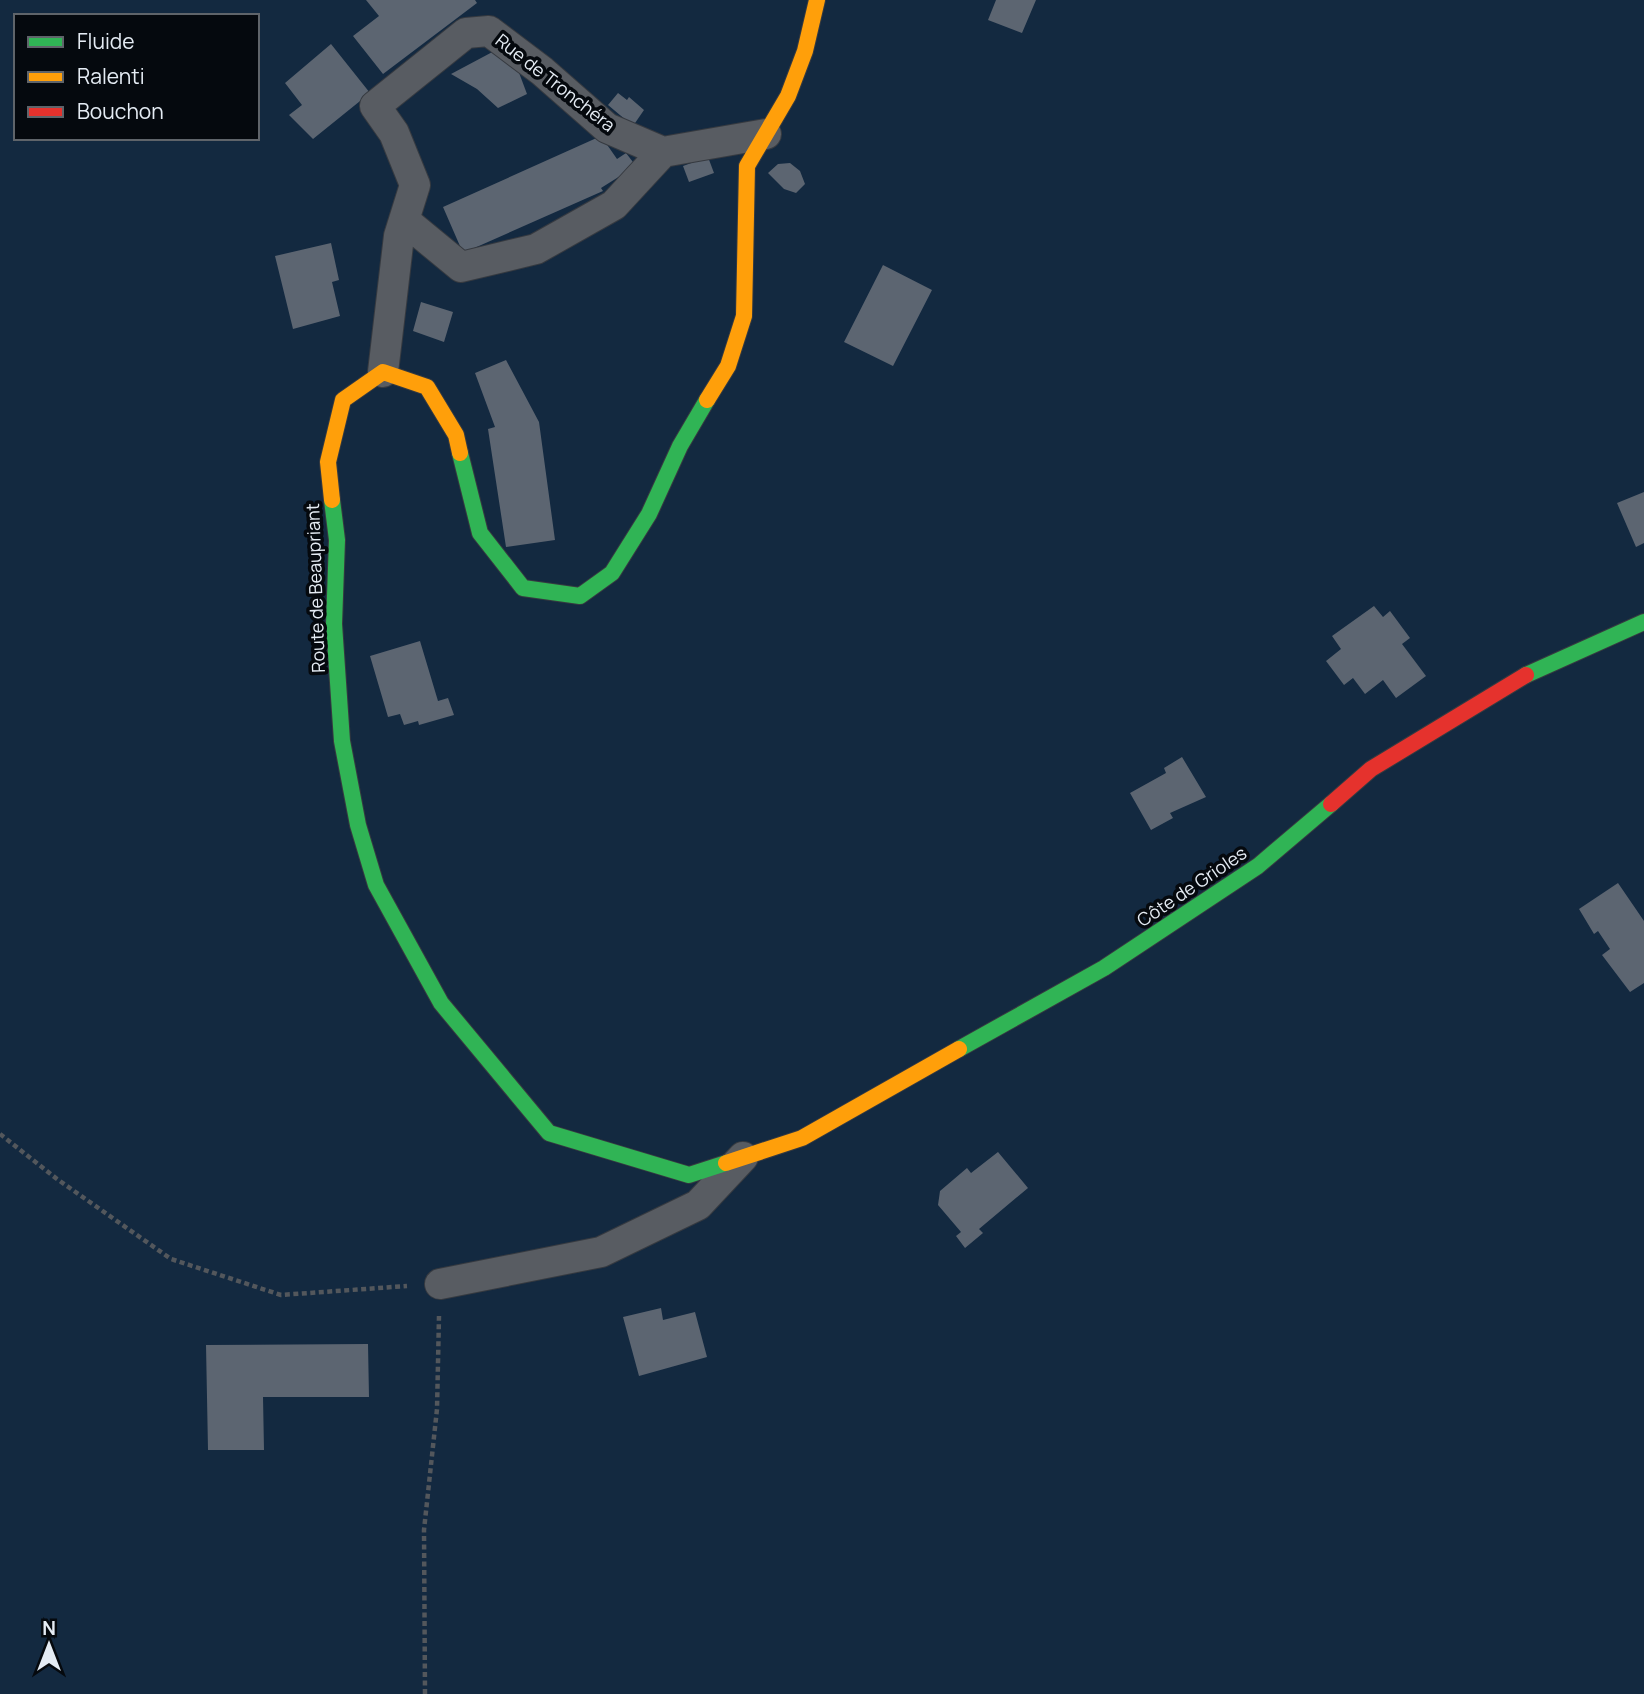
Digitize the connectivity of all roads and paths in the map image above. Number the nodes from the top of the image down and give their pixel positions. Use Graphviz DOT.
graph roads {
  1 [pos="817,0"];
  2 [pos="766,134"];
  3 [pos="663,152"];
  4 [pos="404,220"];
  5 [pos="383,372"];
  6 [pos="1644,622"];
  7 [pos="0,1134"];
  8 [pos="744,1157"];
  9 [pos="440,1284"];
  10 [pos="425,1694"];
  1 -- 2 [label="street"];
  2 -- 3 [label="street"];
  2 -- 5 [label="street"];
  3 -- 4 [label="street"];
  3 -- 4 [label="street, Rue de Tronchéra"];
  4 -- 5 [label="street"];
  5 -- 8 [label="street, Route de Beaupriant"];
  6 -- 8 [label="street, Côte de Grioles"];
  7 -- 9 [label="path"];
  8 -- 9 [label="street"];
  9 -- 10 [label="path"];
}
